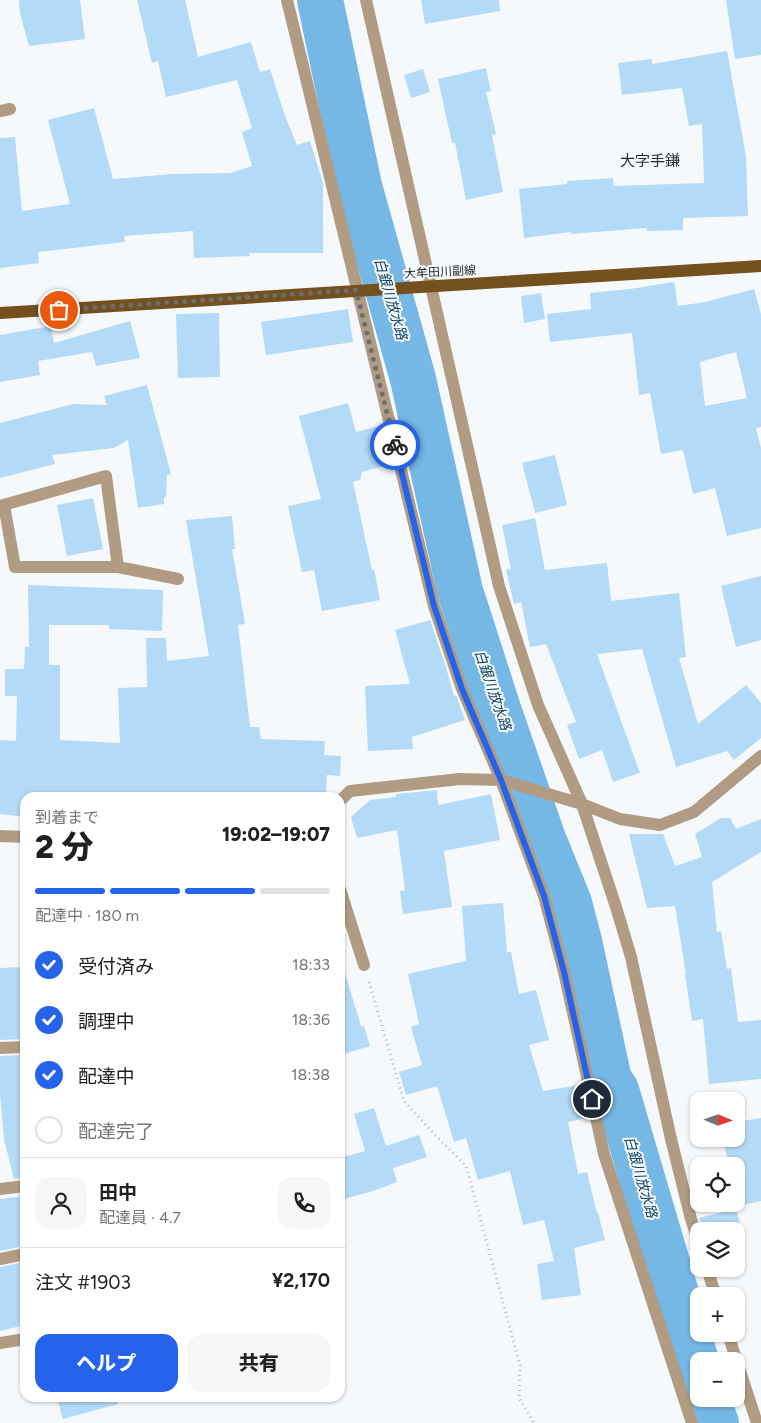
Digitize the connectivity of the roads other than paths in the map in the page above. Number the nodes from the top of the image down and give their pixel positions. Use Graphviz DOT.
graph roads {
  1 [pos="287,0"];
  2 [pos="366,0"];
  3 [pos="761,266"];
  4 [pos="426,287"];
  5 [pos="359,290"];
  6 [pos="0,313"];
  7 [pos="2,506"];
  8 [pos="118,567"];
  9 [pos="178,579"];
  10 [pos="761,756"];
  11 [pos="501,780"];
  12 [pos="345,796"];
  13 [pos="582,804"];
  14 [pos="0,836"];
  15 [pos="20,837"];
  16 [pos="345,905"];
  17 [pos="364,965"];
  18 [pos="20,1047"];
  19 [pos="0,1048"];
  20 [pos="20,1187"];
  21 [pos="0,1189"];
  22 [pos="692,1222"];
  23 [pos="20,1255"];
  24 [pos="0,1259"];
  25 [pos="20,1340"];
  26 [pos="731,1342"];
  27 [pos="0,1343"];
  28 [pos="692,1423"];
  29 [pos="757,1423"];
  1 -- 5 [label="street"];
  2 -- 4 [label="street"];
  3 -- 4 [label="main road, 大牟田川副線"];
  4 -- 5 [label="main road, 大牟田川副線"];
  4 -- 13 [label="street"];
  5 -- 6 [label="main road, 大牟田川副線"];
  5 -- 11 [label="street"];
  7 -- 8 [label="street"];
  7 -- 8 [label="street"];
  8 -- 9 [label="street"];
  10 -- 13 [label="street"];
  11 -- 12 [label="street"];
  11 -- 13 [label="street"];
  11 -- 28 [label="street"];
  13 -- 22 [label="street"];
  14 -- 15 [label="street"];
  16 -- 17 [label="street"];
  18 -- 19 [label="street"];
  20 -- 21 [label="street"];
  23 -- 24 [label="street"];
  25 -- 27 [label="street"];
  26 -- 29 [label="street"];
}
